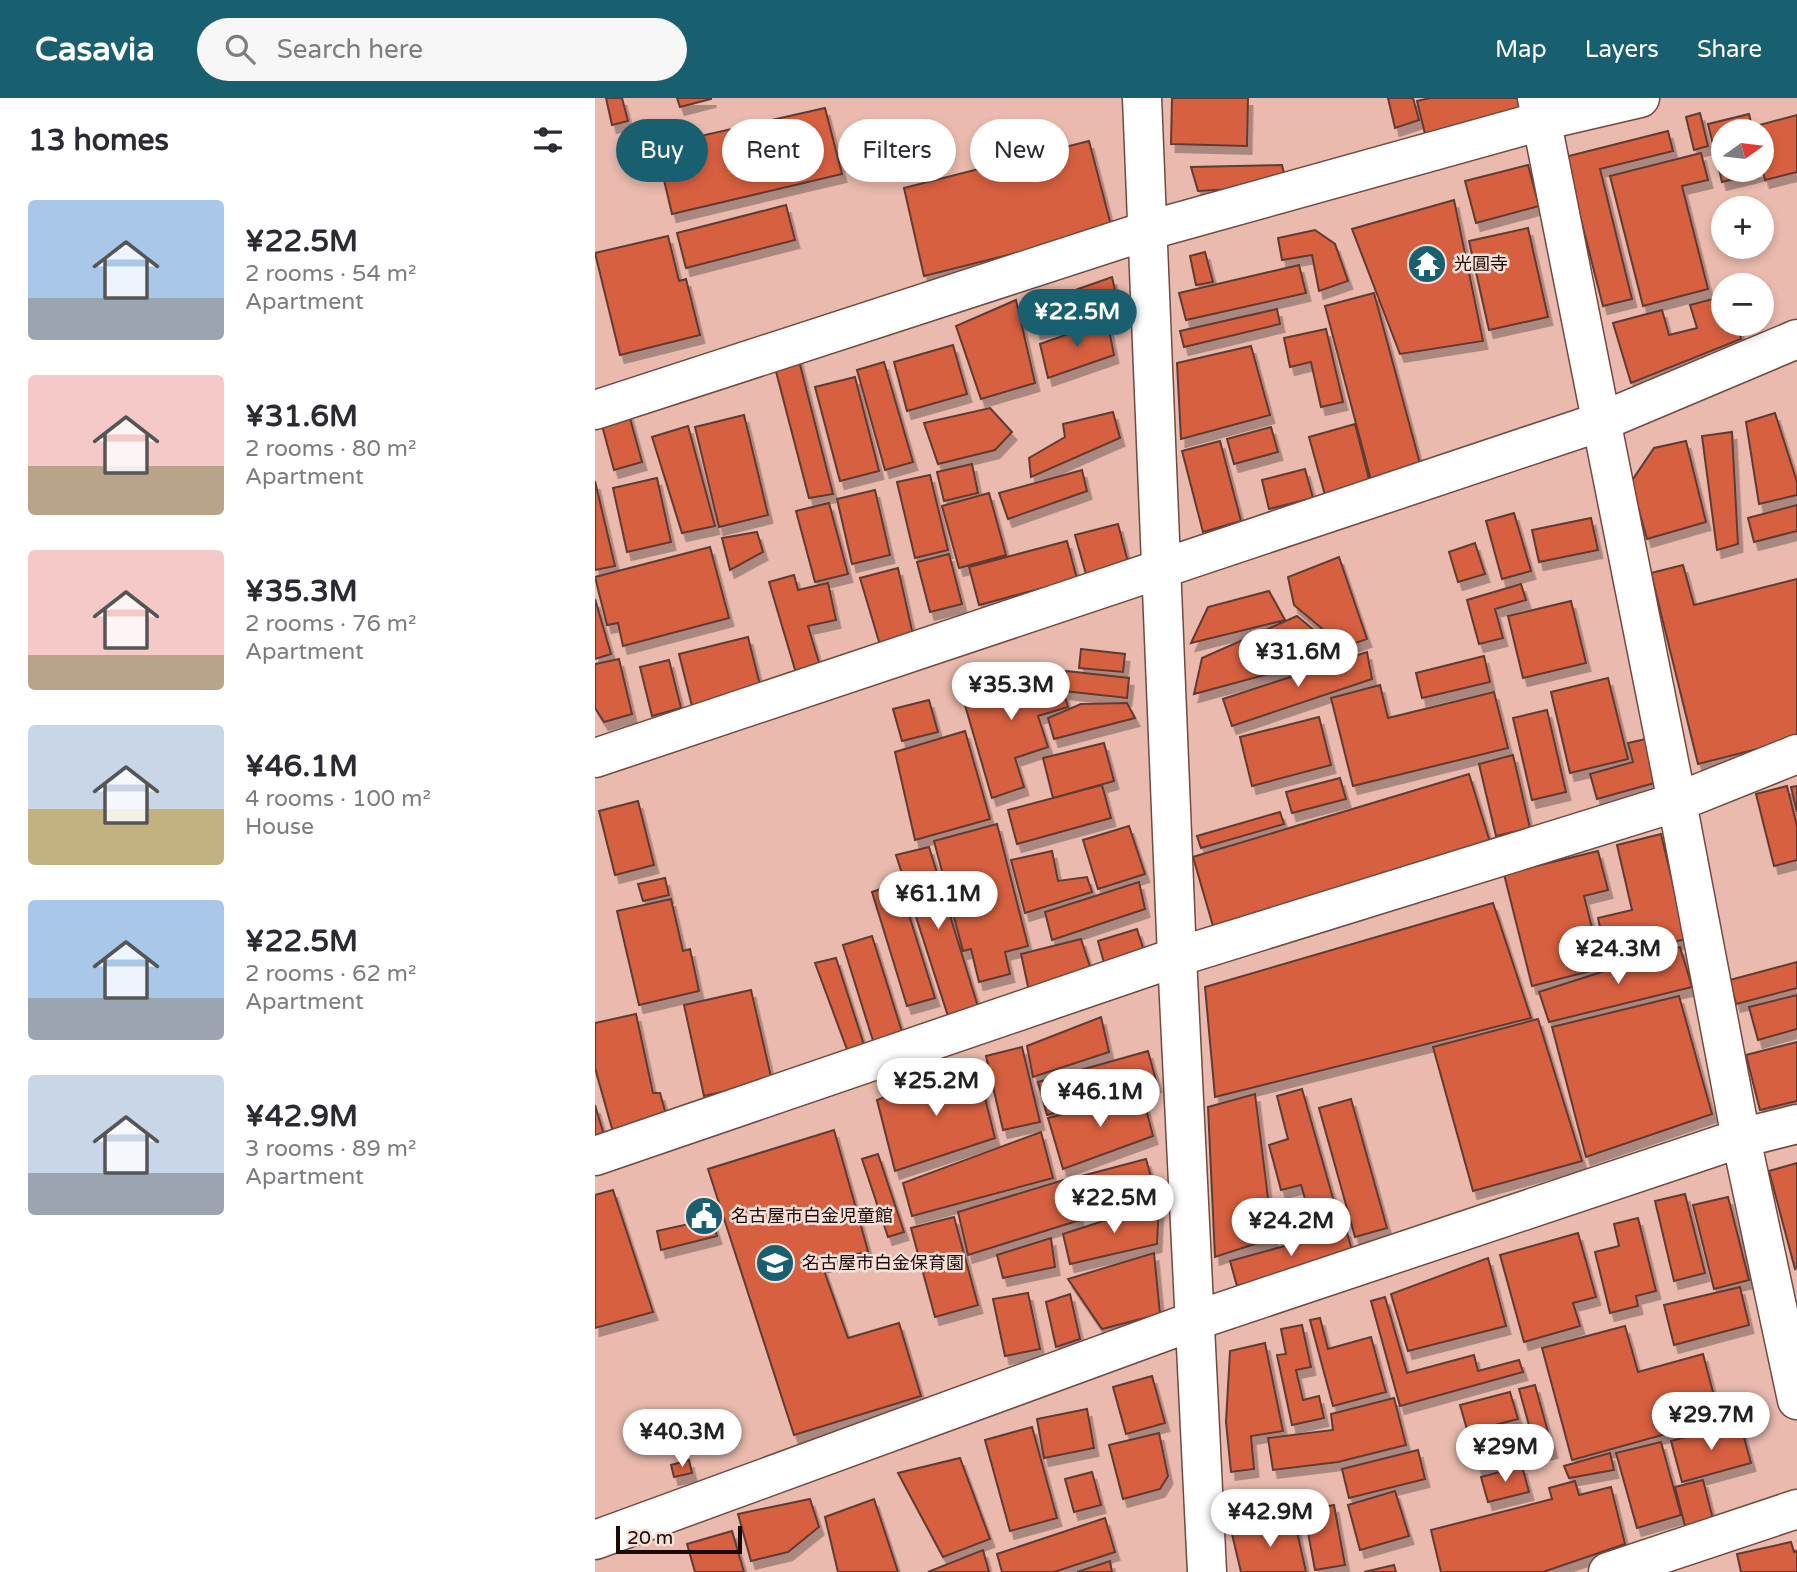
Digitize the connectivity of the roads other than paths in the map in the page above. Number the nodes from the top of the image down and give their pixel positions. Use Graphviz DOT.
graph roads {
  1 [pos="1142,98"];
  2 [pos="1640,98"];
  3 [pos="1539,110"];
  4 [pos="1146,231"];
  5 [pos="1797,340"];
  6 [pos="595,410"];
  7 [pos="1600,422"];
  8 [pos="1162,567"];
  9 [pos="1797,754"];
  10 [pos="595,758"];
  11 [pos="1677,802"];
  12 [pos="1177,957"];
  13 [pos="1797,1124"];
  14 [pos="1741,1138"];
  15 [pos="595,1156"];
  16 [pos="1194,1321"];
  17 [pos="1797,1400"];
  18 [pos="1797,1509"];
  19 [pos="595,1540"];
  20 [pos="1207,1572"];
  21 [pos="1608,1572"];
  1 -- 4 [label="street"];
  2 -- 3 [label="street"];
  3 -- 4 [label="street"];
  3 -- 7 [label="street"];
  4 -- 6 [label="street"];
  4 -- 8 [label="street"];
  5 -- 7 [label="street"];
  7 -- 8 [label="street"];
  7 -- 11 [label="street"];
  8 -- 10 [label="street"];
  8 -- 12 [label="street"];
  9 -- 11 [label="street"];
  11 -- 12 [label="street"];
  11 -- 14 [label="street"];
  12 -- 15 [label="street"];
  12 -- 16 [label="street"];
  13 -- 14 [label="street"];
  14 -- 16 [label="street"];
  14 -- 17 [label="street"];
  16 -- 19 [label="street"];
  16 -- 20 [label="street"];
  18 -- 21 [label="street"];
}
